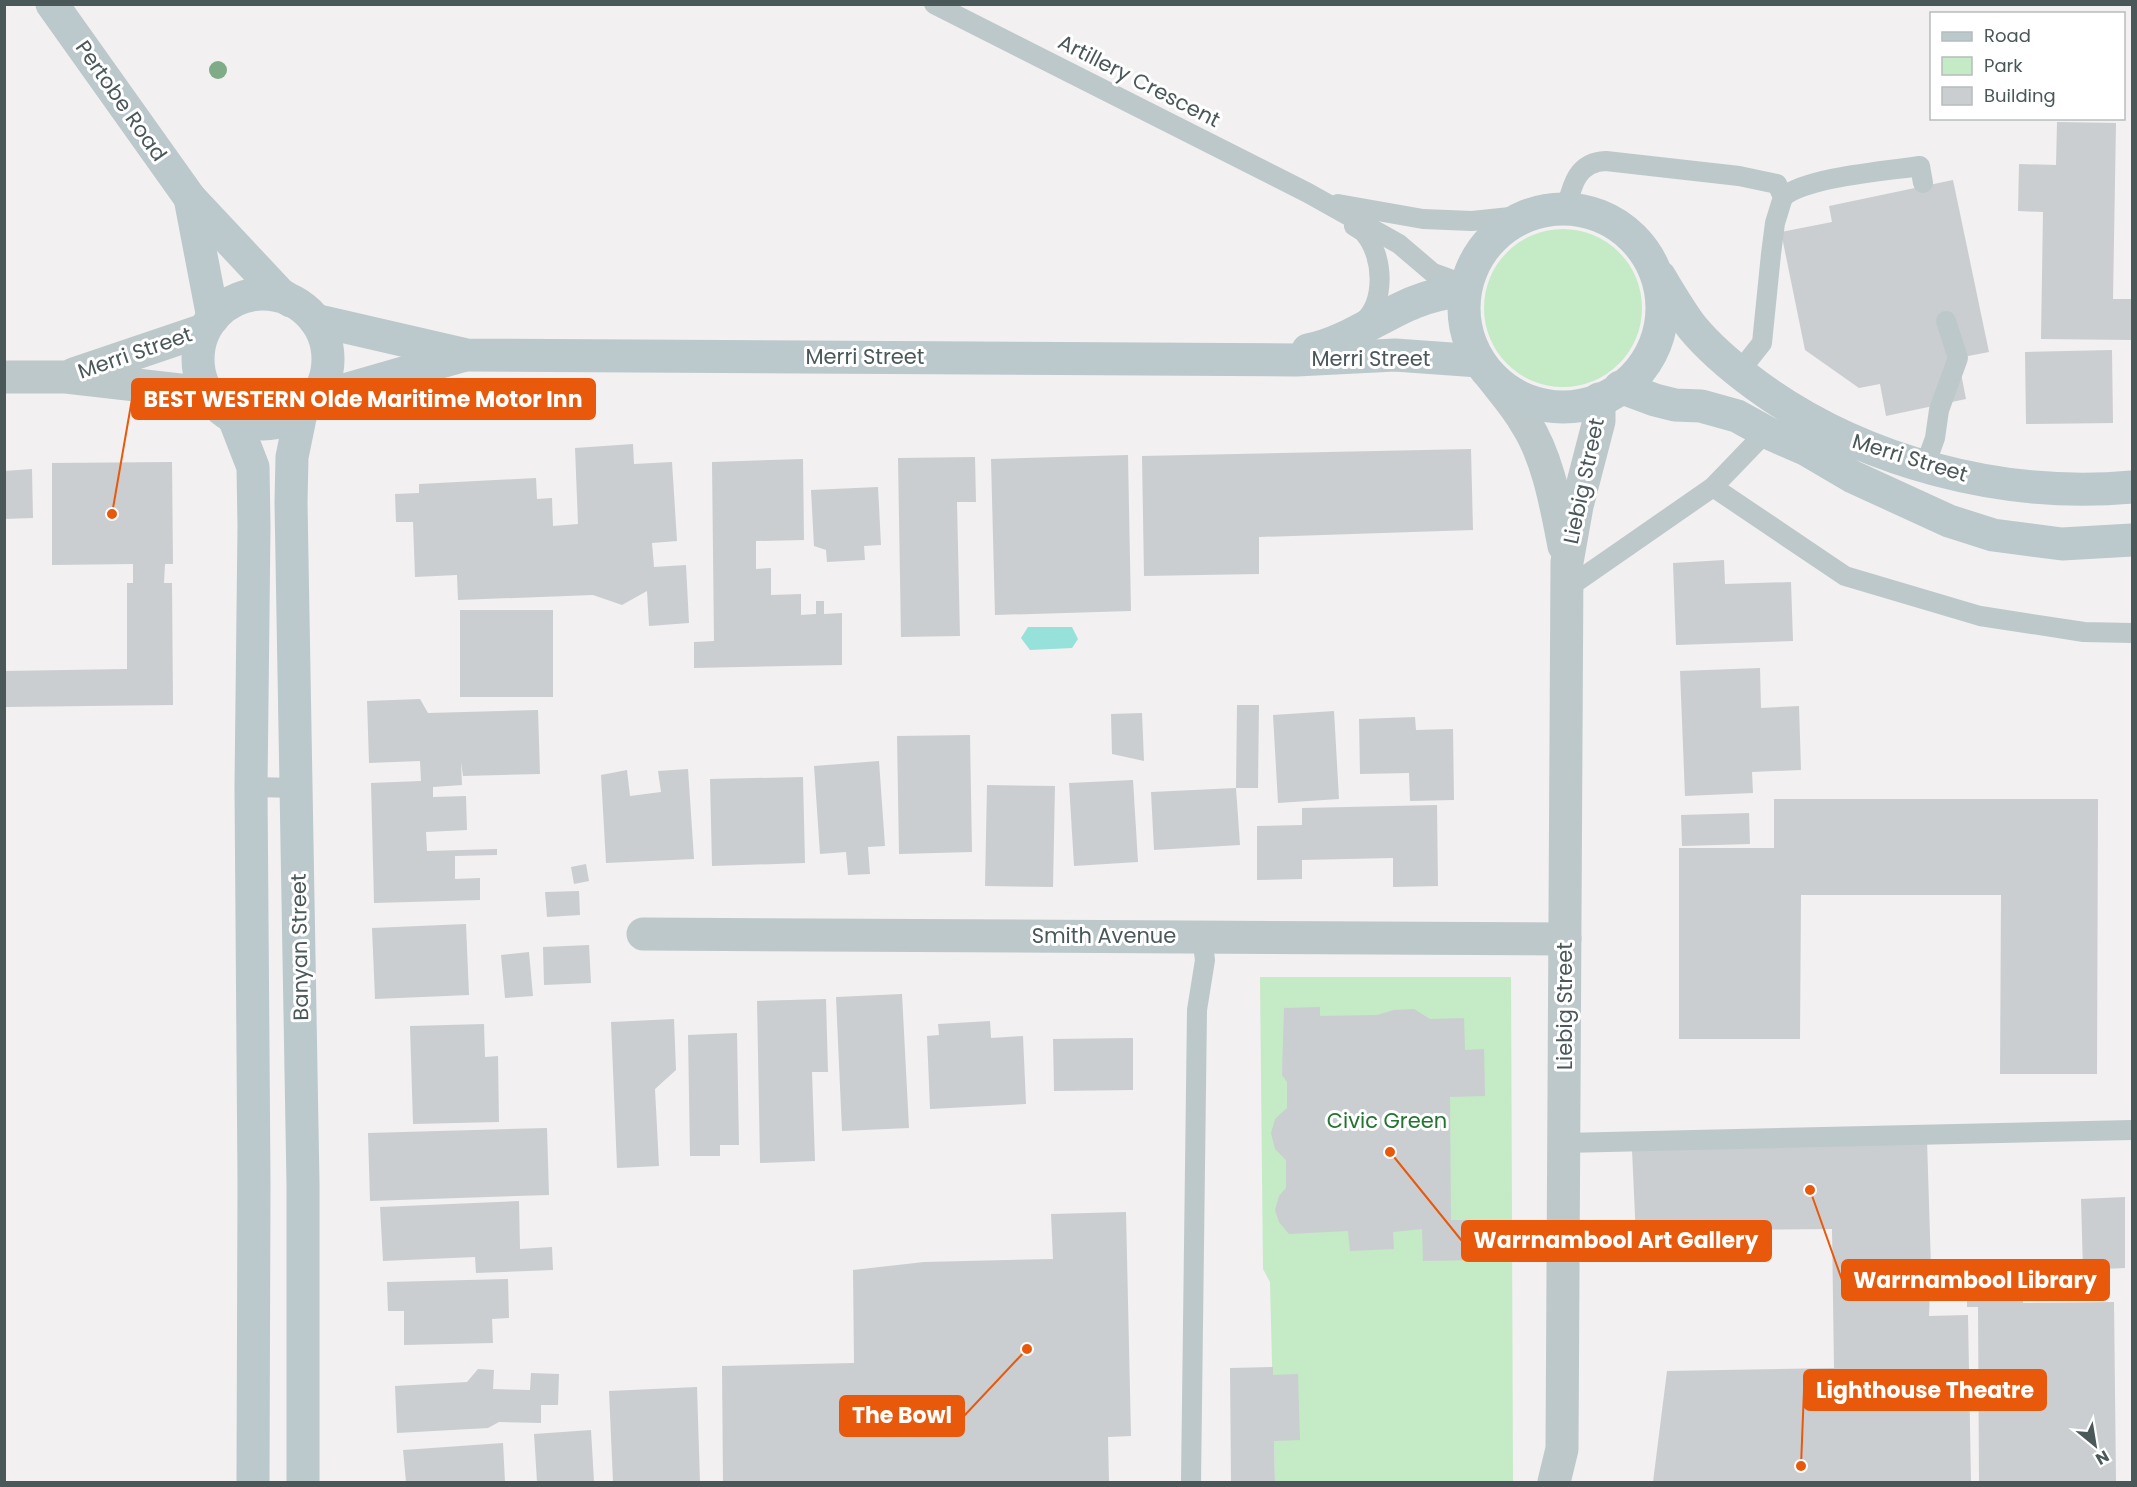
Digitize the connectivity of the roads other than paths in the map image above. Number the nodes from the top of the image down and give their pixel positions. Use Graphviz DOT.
graph roads {
  1 [pos="52,4"];
  2 [pos="934,4"];
  3 [pos="1923,183"];
  4 [pos="1783,196"];
  5 [pos="190,198"];
  6 [pos="1321,201"];
  7 [pos="1566,209"];
  8 [pos="1529,215"];
  9 [pos="1651,262"];
  10 [pos="1466,287"];
  11 [pos="308,313"];
  12 [pos="1946,321"];
  13 [pos="209,324"];
  14 [pos="1315,348"];
  15 [pos="467,355"];
  16 [pos="1263,359"];
  17 [pos="1485,369"];
  18 [pos="1739,372"];
  19 [pos="4,377"];
  20 [pos="66,377"];
  21 [pos="206,393"];
  22 [pos="1610,393"];
  23 [pos="308,406"];
  24 [pos="234,418"];
  25 [pos="1766,432"];
  26 [pos="1925,466"];
  27 [pos="1713,487"];
  28 [pos="2133,487"];
  29 [pos="2133,540"];
  30 [pos="1567,575"];
  31 [pos="2133,633"];
  32 [pos="251,787"];
  33 [pos="297,788"];
  34 [pos="643,934"];
  35 [pos="1202,937"];
  36 [pos="1565,939"];
  37 [pos="2133,1130"];
  38 [pos="1564,1143"];
  39 [pos="254,1183"];
  40 [pos="303,1184"];
  41 [pos="1562,1449"];
  42 [pos="253,1482"];
  43 [pos="303,1482"];
  44 [pos="1191,1482"];
  45 [pos="1554,1482"];
  46 [pos="1572,1482"];
  1 -- 5 [label="street, Pertobe Road"];
  2 -- 6 [label="lane, Artillery Crescent"];
  3 -- 4 [label="lane"];
  4 -- 7 [label="lane"];
  4 -- 18 [label="lane"];
  5 -- 11 [label="street, Pertobe Road"];
  5 -- 13 [label="street, Pertobe Road"];
  6 -- 8 [label="lane, Artillery Crescent"];
  6 -- 10 [label="lane, Artillery Crescent"];
  6 -- 14 [label="lane"];
  7 -- 8 [label="street, Merri Street"];
  7 -- 9 [label="street, Merri Street"];
  8 -- 10 [label="street, Merri Street"];
  9 -- 18 [label="street, Merri Street"];
  9 -- 22 [label="street, Merri Street"];
  10 -- 14 [label="street, Merri Street"];
  10 -- 17 [label="street, Merri Street"];
  11 -- 13 [label="street"];
  11 -- 15 [label="street, Merri Street"];
  11 -- 23 [label="street"];
  12 -- 26 [label="lane"];
  13 -- 20 [label="street, Merri Street"];
  13 -- 21 [label="street"];
  14 -- 16 [label="street, Merri Street"];
  15 -- 16 [label="street, Merri Street"];
  15 -- 23 [label="street, Merri Street"];
  16 -- 17 [label="street, Merri Street"];
  17 -- 22 [label="street, Merri Street"];
  17 -- 30 [label="street, Liebig Street"];
  18 -- 26 [label="street, Merri Street"];
  19 -- 20 [label="street, Merri Street"];
  20 -- 21 [label="street, Merri Street"];
  21 -- 24 [label="street"];
  22 -- 25 [label="street, Merri Street"];
  22 -- 30 [label="street, Liebig Street"];
  23 -- 24 [label="street"];
  23 -- 33 [label="street, Banyan Street"];
  24 -- 32 [label="street"];
  25 -- 27 [label="lane"];
  25 -- 29 [label="street, Merri Street"];
  26 -- 28 [label="street, Merri Street"];
  27 -- 30 [label="lane"];
  27 -- 31 [label="lane"];
  30 -- 36 [label="street, Liebig Street"];
  32 -- 33 [label="lane"];
  32 -- 39 [label="street"];
  33 -- 40 [label="street, Banyan Street"];
  34 -- 35 [label="street, Smith Avenue"];
  35 -- 36 [label="street, Smith Avenue"];
  35 -- 44 [label="lane"];
  36 -- 38 [label="street, Liebig Street"];
  37 -- 38 [label="lane"];
  38 -- 41 [label="street, Liebig Street"];
  39 -- 40 [label="street"];
  39 -- 42 [label="street"];
  40 -- 43 [label="street, Banyan Street"];
  41 -- 45 [label="street, Liebig Street"];
  41 -- 46 [label="street, Liebig Street"];
}
